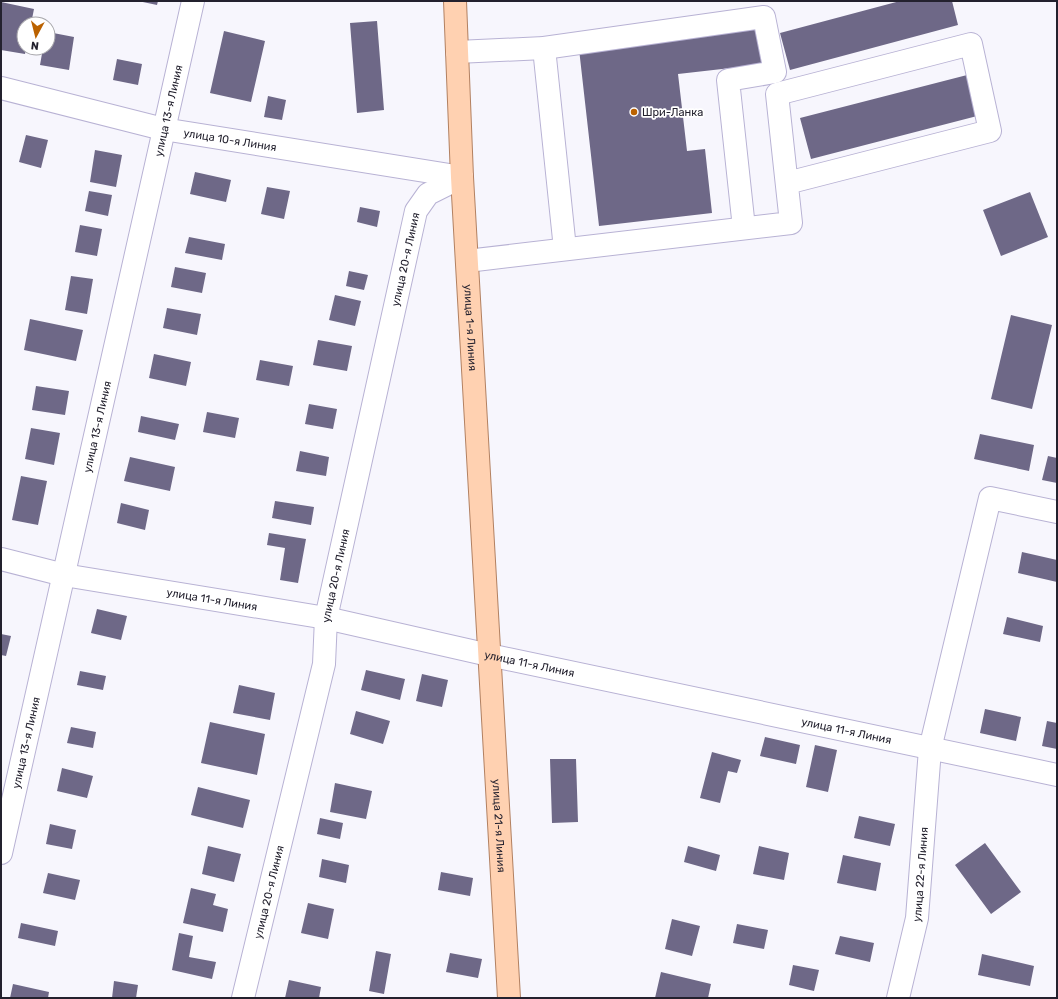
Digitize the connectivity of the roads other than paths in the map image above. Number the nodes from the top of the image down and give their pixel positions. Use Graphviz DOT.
graph roads {
  1 [pos="193,1"];
  2 [pos="455,1"];
  3 [pos="544,48"];
  4 [pos="457,52"];
  5 [pos="1,88"];
  6 [pos="163,129"];
  7 [pos="462,177"];
  8 [pos="787,183"];
  9 [pos="744,228"];
  10 [pos="565,249"];
  11 [pos="467,261"];
  12 [pos="1057,512"];
  13 [pos="1,560"];
  14 [pos="64,575"];
  15 [pos="326,618"];
  16 [pos="490,654"];
  17 [pos="930,749"];
  18 [pos="1057,775"];
  19 [pos="1,853"];
  20 [pos="243,998"];
  21 [pos="509,998"];
  22 [pos="898,998"];
  1 -- 6 [label="street, улица 13-я Линия"];
  2 -- 4 [label="main road, улица 1-я Линия"];
  3 -- 4 [label="street"];
  3 -- 9 [label="street"];
  3 -- 10 [label="street"];
  4 -- 7 [label="main road, улица 1-я Линия"];
  5 -- 6 [label="street, улица 10-я Линия"];
  6 -- 7 [label="street, улица 10-я Линия"];
  6 -- 14 [label="street, улица 13-я Линия"];
  7 -- 11 [label="main road, улица 1-я Линия"];
  7 -- 15 [label="street, улица 20-я Линия"];
  8 -- 8 [label="street"];
  8 -- 9 [label="street"];
  9 -- 10 [label="street"];
  10 -- 11 [label="street"];
  11 -- 16 [label="main road, улица 1-я Линия"];
  12 -- 17 [label="street, улица 22-я Линия"];
  13 -- 14 [label="street, улица 11-я Линия"];
  14 -- 15 [label="street, улица 11-я Линия"];
  14 -- 19 [label="street, улица 13-я Линия"];
  15 -- 16 [label="street, улица 11-я Линия"];
  15 -- 20 [label="street, улица 20-я Линия"];
  16 -- 17 [label="street, улица 11-я Линия"];
  16 -- 21 [label="main road, улица 21-я Линия"];
  17 -- 18 [label="street, улица 11-я Линия"];
  17 -- 22 [label="street, улица 22-я Линия"];
}
